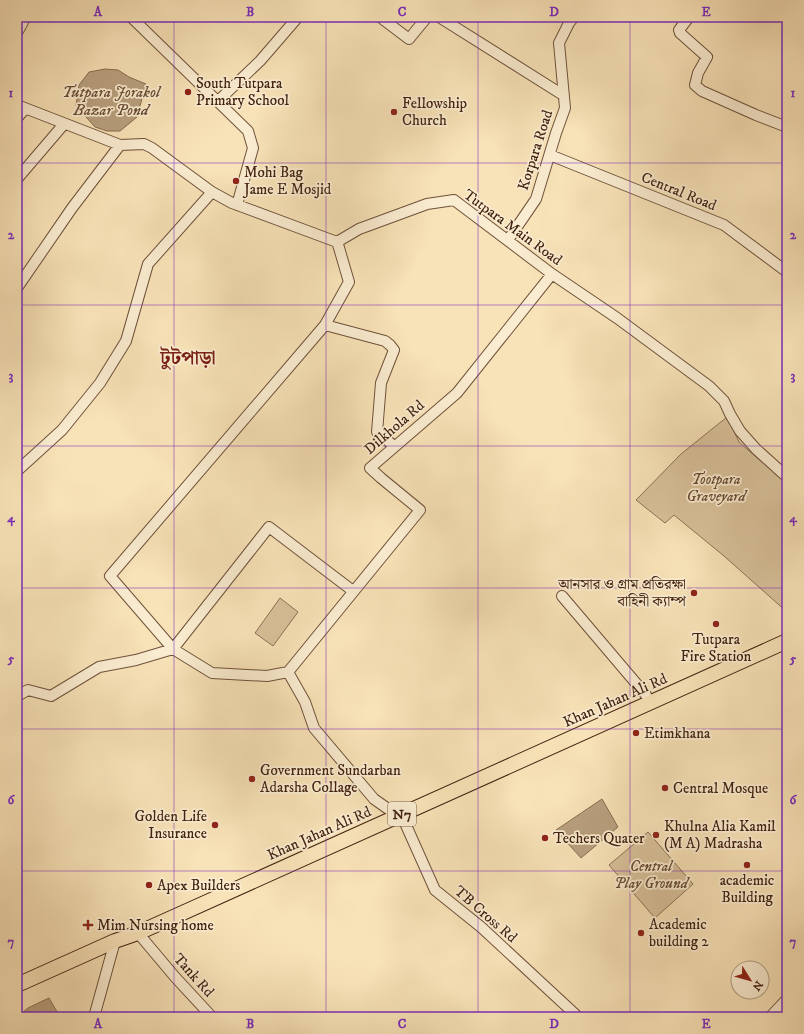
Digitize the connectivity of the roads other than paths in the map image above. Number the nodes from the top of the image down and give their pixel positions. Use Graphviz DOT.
graph roads {
  1 [pos="22,17"];
  2 [pos="131,17"];
  3 [pos="298,17"];
  4 [pos="380,17"];
  5 [pos="427,17"];
  6 [pos="439,17"];
  7 [pos="574,17"];
  8 [pos="688,17"];
  9 [pos="17,33"];
  10 [pos="563,95"];
  11 [pos="218,102"];
  12 [pos="21,107"];
  13 [pos="17,118"];
  14 [pos="64,124"];
  15 [pos="787,127"];
  16 [pos="120,145"];
  17 [pos="550,155"];
  18 [pos="17,179"];
  19 [pos="212,192"];
  20 [pos="237,205"];
  21 [pos="508,240"];
  22 [pos="337,242"];
  23 [pos="787,272"];
  24 [pos="552,274"];
  25 [pos="17,288"];
  26 [pos="324,325"];
  27 [pos="394,446"];
  28 [pos="17,472"];
  29 [pos="787,477"];
  30 [pos="354,590"];
  31 [pos="562,596"];
  32 [pos="787,633"];
  33 [pos="787,642"];
  34 [pos="173,649"];
  35 [pos="288,672"];
  36 [pos="646,695"];
  37 [pos="17,696"];
  38 [pos="396,813"];
  39 [pos="138,933"];
  40 [pos="115,941"];
  41 [pos="17,975"];
  42 [pos="17,985"];
  43 [pos="787,999"];
  44 [pos="94,1017"];
  45 [pos="212,1017"];
  46 [pos="578,1017"];
  47 [pos="770,1017"];
  1 -- 9 [label="street"];
  2 -- 11 [label="street"];
  3 -- 11 [label="street"];
  4 -- 5 [label="street"];
  6 -- 10 [label="street"];
  7 -- 10 [label="street, Korpara Road"];
  8 -- 15 [label="street"];
  10 -- 17 [label="street, Korpara Road"];
  11 -- 20 [label="street"];
  12 -- 13 [label="street"];
  12 -- 14 [label="street"];
  14 -- 16 [label="street"];
  14 -- 18 [label="street"];
  16 -- 19 [label="street"];
  16 -- 25 [label="street"];
  17 -- 21 [label="street, Korpara Road"];
  17 -- 23 [label="street, Central Road"];
  19 -- 20 [label="street"];
  19 -- 28 [label="street"];
  20 -- 22 [label="street"];
  21 -- 22 [label="street, Tutpara Main Road"];
  21 -- 24 [label="street, Tutpara Main Road"];
  22 -- 26 [label="street"];
  24 -- 27 [label="street, Dilkhola Rd"];
  24 -- 29 [label="street, Tutpara Main Road"];
  26 -- 27 [label="street"];
  26 -- 34 [label="street"];
  27 -- 30 [label="street, Dilkhola Rd"];
  30 -- 34 [label="street"];
  30 -- 35 [label="street, Dilkhola Rd"];
  31 -- 36 [label="street"];
  32 -- 36 [label="highway, Khan Jahan Ali Rd / N7"];
  33 -- 38 [label="highway, Khan Jahan Ali Rd / N7"];
  34 -- 35 [label="street"];
  34 -- 37 [label="street"];
  35 -- 38 [label="street"];
  36 -- 38 [label="highway, Khan Jahan Ali Rd / N7"];
  38 -- 39 [label="highway, Khan Jahan Ali Rd / N7"];
  38 -- 41 [label="highway, Khan Jahan Ali Rd / N7"];
  38 -- 46 [label="street, TB Cross Rd"];
  39 -- 40 [label="highway, Khan Jahan Ali Rd / N7"];
  39 -- 45 [label="street, Tank Rd"];
  40 -- 42 [label="highway, Khan Jahan Ali Rd / N7"];
  40 -- 44 [label="street"];
  43 -- 47 [label="street"];
}
